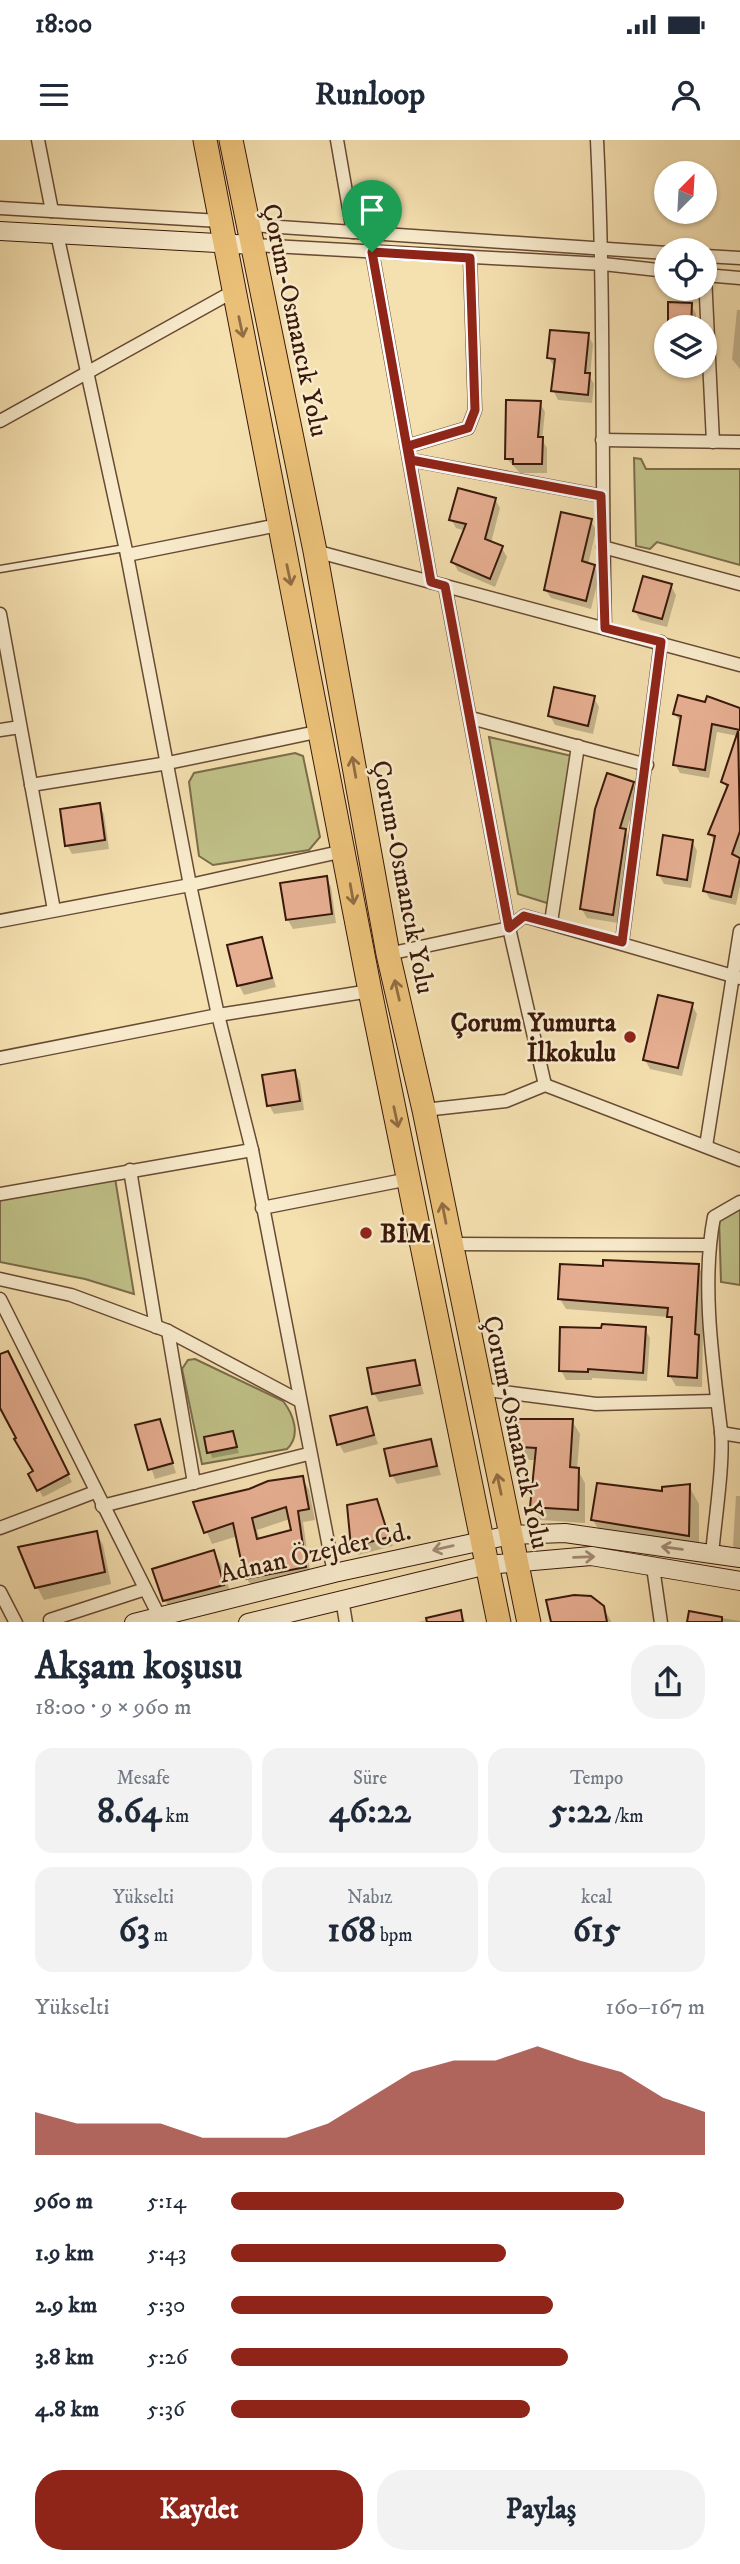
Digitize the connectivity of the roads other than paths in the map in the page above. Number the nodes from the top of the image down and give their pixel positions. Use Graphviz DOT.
graph roads {
  1 [pos="38,140"];
  2 [pos="205,140"];
  3 [pos="231,140"];
  4 [pos="337,140"];
  5 [pos="597,140"];
  6 [pos="0,208"];
  7 [pos="52,211"];
  8 [pos="0,231"];
  9 [pos="222,232"];
  10 [pos="353,232"];
  11 [pos="57,233"];
  12 [pos="251,235"];
  13 [pos="602,248"];
  14 [pos="372,252"];
  15 [pos="654,252"];
  16 [pos="717,257"];
  17 [pos="470,258"];
  18 [pos="740,258"];
  19 [pos="603,264"];
  20 [pos="654,270"];
  21 [pos="717,276"];
  22 [pos="740,278"];
  23 [pos="233,291"];
  24 [pos="706,301"];
  25 [pos="85,374"];
  26 [pos="0,421"];
  27 [pos="602,440"];
  28 [pos="713,442"];
  29 [pos="740,442"];
  30 [pos="408,446"];
  31 [pos="411,460"];
  32 [pos="601,496"];
  33 [pos="278,525"];
  34 [pos="603,547"];
  35 [pos="315,551"];
  36 [pos="126,552"];
  37 [pos="0,569"];
  38 [pos="431,582"];
  39 [pos="740,584"];
  40 [pos="445,586"];
  41 [pos="0,614"];
  42 [pos="605,628"];
  43 [pos="661,642"];
  44 [pos="740,664"];
  45 [pos="471,718"];
  46 [pos="20,727"];
  47 [pos="0,730"];
  48 [pos="321,731"];
  49 [pos="578,746"];
  50 [pos="167,763"];
  51 [pos="647,765"];
  52 [pos="31,785"];
  53 [pos="344,850"];
  54 [pos="190,885"];
  55 [pos="54,910"];
  56 [pos="0,921"];
  57 [pos="551,922"];
  58 [pos="509,928"];
  59 [pos="740,931"];
  60 [pos="622,942"];
  61 [pos="388,954"];
  62 [pos="737,977"];
  63 [pos="370,991"];
  64 [pos="218,1015"];
  65 [pos="0,1058"];
  66 [pos="545,1085"];
  67 [pos="424,1110"];
  68 [pos="706,1146"];
  69 [pos="252,1150"];
  70 [pos="740,1160"];
  71 [pos="130,1170"];
  72 [pos="409,1180"];
  73 [pos="0,1194"];
  74 [pos="740,1202"];
  75 [pos="262,1208"];
  76 [pos="450,1244"];
  77 [pos="709,1245"];
  78 [pos="0,1279"];
  79 [pos="0,1299"];
  80 [pos="162,1329"];
  81 [pos="480,1389"];
  82 [pos="298,1400"];
  83 [pos="715,1401"];
  84 [pos="721,1433"];
  85 [pos="740,1436"];
  86 [pos="309,1454"];
  87 [pos="194,1483"];
  88 [pos="95,1492"];
  89 [pos="102,1506"];
  90 [pos="0,1528"];
  91 [pos="510,1535"];
  92 [pos="483,1539"];
  93 [pos="712,1554"];
  94 [pos="740,1558"];
  95 [pos="516,1562"];
  96 [pos="487,1565"];
  97 [pos="653,1567"];
  98 [pos="334,1573"];
  99 [pos="740,1581"];
  100 [pos="145,1588"];
  101 [pos="0,1592"];
  102 [pos="341,1600"];
  103 [pos="159,1616"];
  104 [pos="50,1620"];
  105 [pos="16,1622"];
  106 [pos="134,1622"];
  107 [pos="248,1622"];
  108 [pos="346,1622"];
  109 [pos="499,1622"];
  110 [pos="528,1622"];
  111 [pos="661,1622"];
  1 -- 7 [label="street"];
  2 -- 9 [label="highway, Çorum-Osmancık Yolu"];
  3 -- 12 [label="highway, Çorum-Osmancık Yolu"];
  4 -- 10 [label="street"];
  5 -- 13 [label="street"];
  6 -- 7 [label="street"];
  7 -- 9 [label="street"];
  8 -- 11 [label="street"];
  9 -- 11 [label="street"];
  9 -- 12 [label="street"];
  9 -- 23 [label="highway, Çorum-Osmancık Yolu"];
  10 -- 12 [label="street"];
  10 -- 13 [label="street"];
  11 -- 25 [label="street"];
  12 -- 14 [label="street"];
  12 -- 35 [label="highway, Çorum-Osmancık Yolu"];
  13 -- 15 [label="street"];
  13 -- 19 [label="street"];
  14 -- 17 [label="street"];
  14 -- 30 [label="street"];
  16 -- 18 [label="street"];
  17 -- 19 [label="street"];
  17 -- 30 [label="street"];
  19 -- 20 [label="street"];
  19 -- 27 [label="street"];
  21 -- 22 [label="street"];
  23 -- 25 [label="street"];
  23 -- 33 [label="highway, Çorum-Osmancık Yolu, one-way"];
  24 -- 28 [label="street"];
  25 -- 26 [label="street"];
  25 -- 36 [label="street"];
  27 -- 28 [label="street"];
  27 -- 32 [label="street"];
  28 -- 29 [label="street"];
  30 -- 31 [label="street"];
  31 -- 32 [label="street"];
  31 -- 38 [label="street"];
  32 -- 34 [label="street"];
  33 -- 36 [label="street"];
  33 -- 48 [label="highway, Çorum-Osmancık Yolu, one-way"];
  34 -- 39 [label="street"];
  34 -- 42 [label="street"];
  35 -- 38 [label="street"];
  61 -- 35 [label="highway, Çorum-Osmancık Yolu, one-way"];
  36 -- 37 [label="lane"];
  36 -- 50 [label="street"];
  38 -- 40 [label="street"];
  40 -- 42 [label="street"];
  40 -- 45 [label="street"];
  41 -- 46 [label="street"];
  42 -- 43 [label="street"];
  43 -- 44 [label="street"];
  43 -- 51 [label="street"];
  45 -- 49 [label="street"];
  45 -- 58 [label="street"];
  46 -- 47 [label="street"];
  46 -- 52 [label="street"];
  48 -- 50 [label="street"];
  48 -- 53 [label="highway, Çorum-Osmancık Yolu"];
  49 -- 51 [label="street"];
  49 -- 57 [label="street"];
  50 -- 52 [label="street"];
  50 -- 54 [label="street"];
  51 -- 60 [label="street"];
  52 -- 55 [label="street"];
  53 -- 54 [label="street"];
  53 -- 63 [label="highway, Çorum-Osmancık Yolu, one-way"];
  54 -- 55 [label="street"];
  54 -- 64 [label="street"];
  55 -- 56 [label="street"];
  57 -- 58 [label="street"];
  57 -- 60 [label="street"];
  58 -- 61 [label="street"];
  58 -- 66 [label="street"];
  59 -- 62 [label="street"];
  60 -- 62 [label="street"];
  67 -- 61 [label="highway, Çorum-Osmancık Yolu, one-way"];
  62 -- 68 [label="street"];
  63 -- 64 [label="street"];
  63 -- 72 [label="highway, Çorum-Osmancık Yolu, one-way"];
  64 -- 65 [label="street"];
  64 -- 69 [label="street"];
  66 -- 67 [label="street"];
  66 -- 68 [label="street"];
  76 -- 67 [label="highway, Çorum-Osmancık Yolu, one-way"];
  68 -- 70 [label="street"];
  69 -- 71 [label="street"];
  69 -- 75 [label="street"];
  71 -- 73 [label="street"];
  71 -- 80 [label="street"];
  72 -- 75 [label="street"];
  72 -- 92 [label="highway, Çorum-Osmancık Yolu"];
  74 -- 77 [label="street"];
  75 -- 82 [label="street"];
  76 -- 77 [label="street"];
  76 -- 81 [label="highway, Çorum-Osmancık Yolu"];
  77 -- 83 [label="street"];
  78 -- 80 [label="street"];
  79 -- 88 [label="street"];
  80 -- 82 [label="street"];
  80 -- 87 [label="street"];
  81 -- 83 [label="street"];
  91 -- 81 [label="highway, Çorum-Osmancık Yolu, one-way"];
  82 -- 86 [label="street"];
  83 -- 84 [label="street"];
  84 -- 85 [label="street"];
  84 -- 93 [label="street"];
  86 -- 87 [label="street"];
  86 -- 98 [label="street"];
  87 -- 89 [label="street"];
  88 -- 89 [label="street"];
  88 -- 90 [label="street"];
  89 -- 100 [label="street"];
  91 -- 92 [label="street, Adnan Özejder Cd."];
  93 -- 91 [label="street, Adnan Özejder Cd., one-way"];
  91 -- 95 [label="highway, Çorum-Osmancık Yolu"];
  92 -- 96 [label="highway, Çorum-Osmancık Yolu"];
  92 -- 98 [label="street, Adnan Özejder Cd., one-way"];
  93 -- 94 [label="street, Adnan Özejder Cd."];
  95 -- 96 [label="street, Adnan Özejder Cd."];
  95 -- 97 [label="street, Adnan Özejder Cd., one-way"];
  95 -- 110 [label="highway, Çorum-Osmancık Yolu"];
  96 -- 102 [label="street, Adnan Özejder Cd."];
  96 -- 109 [label="highway, Çorum-Osmancık Yolu"];
  97 -- 99 [label="street, Adnan Özejder Cd."];
  97 -- 111 [label="street"];
  98 -- 103 [label="street, Adnan Özejder Cd."];
  100 -- 103 [label="street"];
  100 -- 104 [label="street"];
  101 -- 105 [label="street"];
  102 -- 107 [label="street, Adnan Özejder Cd."];
  102 -- 108 [label="street"];
  103 -- 106 [label="street, Adnan Özejder Cd."];
}
